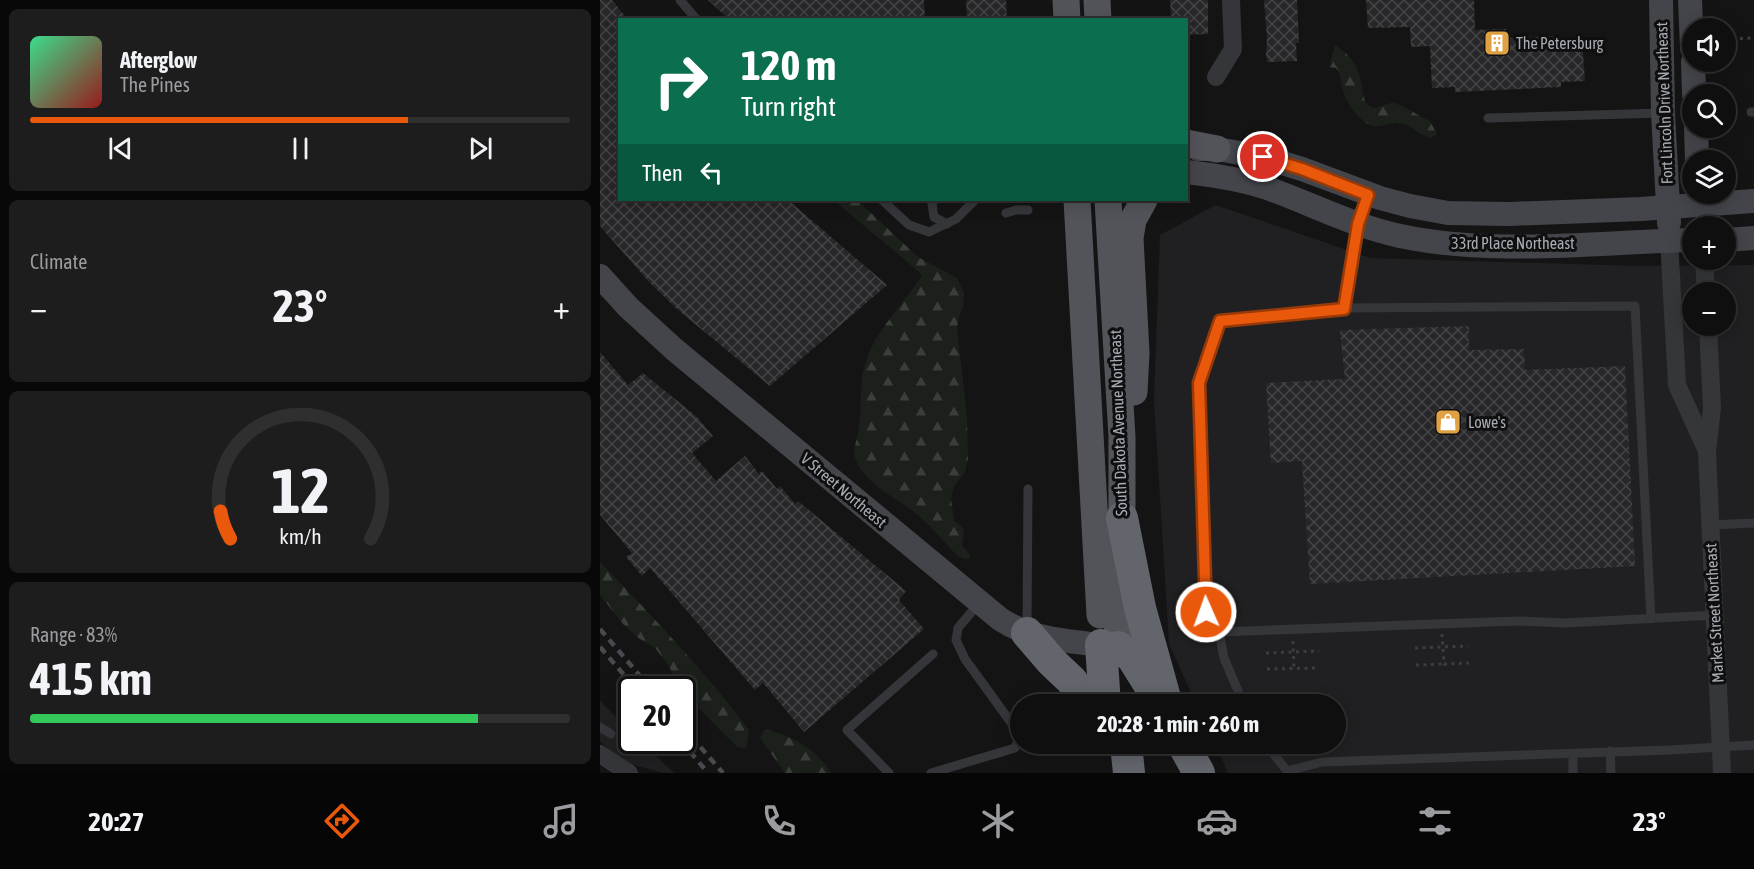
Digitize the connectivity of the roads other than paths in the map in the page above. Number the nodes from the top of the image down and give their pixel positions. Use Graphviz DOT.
graph roads {
  1 [pos="680,0"];
  2 [pos="1066,0"];
  3 [pos="1097,0"];
  4 [pos="1232,0"];
  5 [pos="1661,0"];
  6 [pos="1690,0"];
  7 [pos="695,18"];
  8 [pos="1067,18"];
  9 [pos="1098,18"];
  10 [pos="1691,18"];
  11 [pos="1216,76"];
  12 [pos="1663,113"];
  13 [pos="1488,118"];
  14 [pos="1188,143"];
  15 [pos="1188,148"];
  16 [pos="1217,149"];
  17 [pos="1188,172"];
  18 [pos="1368,195"];
  19 [pos="883,201"];
  20 [pos="934,201"];
  21 [pos="974,201"];
  22 [pos="1015,201"];
  23 [pos="1077,201"];
  24 [pos="1108,201"];
  25 [pos="1143,201"];
  26 [pos="1754,201"];
  27 [pos="1668,207"];
  28 [pos="1700,208"];
  29 [pos="1028,210"];
  30 [pos="946,224"];
  31 [pos="1358,224"];
  32 [pos="1754,238"];
  33 [pos="1736,239"];
  34 [pos="1681,240"];
  35 [pos="600,276"];
  36 [pos="1344,309"];
  37 [pos="1708,336"];
  38 [pos="1122,437"];
  39 [pos="1707,452"];
  40 [pos="1028,489"];
  41 [pos="1122,518"];
  42 [pos="1754,523"];
  43 [pos="1710,525"];
  44 [pos="979,603"];
  45 [pos="1715,615"];
  46 [pos="1651,619"];
  47 [pos="1219,632"];
  48 [pos="1027,633"];
  49 [pos="1110,646"];
  50 [pos="933,654"];
  51 [pos="1080,694"];
  52 [pos="1106,694"];
  53 [pos="1121,694"];
  54 [pos="1155,694"];
  55 [pos="1164,694"];
  56 [pos="1239,694"];
  57 [pos="600,727"];
  58 [pos="611,734"];
  59 [pos="1754,745"];
  60 [pos="1720,747"];
  61 [pos="1610,752"];
  62 [pos="600,754"];
  63 [pos="1113,754"];
  64 [pos="1189,754"];
  65 [pos="1274,754"];
  66 [pos="1573,754"];
  67 [pos="629,773"];
  68 [pos="889,773"];
  69 [pos="931,773"];
  70 [pos="1129,773"];
  71 [pos="1199,773"];
  72 [pos="1573,773"];
  73 [pos="1611,773"];
  74 [pos="1722,773"];
  1 -- 7 [label="lane"];
  2 -- 8 [label="main road"];
  3 -- 9 [label="main road"];
  4 -- 11 [label="street"];
  5 -- 12 [label="street, Fort Lincoln Drive Northeast"];
  6 -- 10 [label="street, Fort Lincoln Drive Northeast"];
  12 -- 13 [label="lane"];
  12 -- 27 [label="street, Fort Lincoln Drive Northeast"];
  14 -- 16 [label="main road"];
  15 -- 16 [label="street, 33rd Place Northeast"];
  16 -- 18 [label="street, 33rd Place Northeast"];
  17 -- 31 [label="street, 33rd Place Northeast"];
  18 -- 27 [label="street, 33rd Place Northeast"];
  18 -- 31 [label="lane"];
  19 -- 30 [label="lane"];
  20 -- 30 [label="lane"];
  21 -- 30 [label="lane"];
  22 -- 29 [label="lane"];
  23 -- 49 [label="main road, South Dakota Avenue Northeast"];
  24 -- 38 [label="main road, South Dakota Avenue Northeast"];
  25 -- 38 [label="main road"];
  26 -- 28 [label="street, Fort Lincoln Drive Northeast"];
  27 -- 28 [label="street, Fort Lincoln Drive Northeast"];
  27 -- 34 [label="street, Fort Lincoln Drive Northeast"];
  31 -- 34 [label="street, 33rd Place Northeast"];
  31 -- 36 [label="lane"];
  32 -- 33 [label="street"];
  34 -- 39 [label="street, Market Street Northeast"];
  35 -- 44 [label="street, V Street Northeast"];
  36 -- 46 [label="lane"];
  36 -- 47 [label="lane"];
  37 -- 39 [label="street, Market Street Northeast"];
  38 -- 41 [label="main road, South Dakota Avenue Northeast"];
  39 -- 43 [label="street, Market Street Northeast"];
  40 -- 48 [label="lane"];
  41 -- 49 [label="main road, South Dakota Avenue Northeast"];
  41 -- 55 [label="highway"];
  42 -- 43 [label="lane"];
  43 -- 45 [label="street, Market Street Northeast"];
  44 -- 48 [label="street, V Street Northeast"];
  44 -- 69 [label="lane"];
  45 -- 46 [label="lane"];
  45 -- 60 [label="street, Market Street Northeast"];
  46 -- 47 [label="lane"];
  47 -- 56 [label="lane"];
  48 -- 49 [label="street, V Street Northeast"];
  48 -- 51 [label="highway"];
  49 -- 52 [label="highway"];
  49 -- 53 [label="highway"];
  49 -- 54 [label="highway"];
  50 -- 68 [label="lane"];
  57 -- 58 [label="lane"];
  59 -- 60 [label="lane"];
  60 -- 61 [label="lane"];
  60 -- 74 [label="street, Market Street Northeast"];
  61 -- 66 [label="lane"];
  61 -- 73 [label="lane"];
  62 -- 67 [label="street"];
  63 -- 70 [label="highway"];
  64 -- 71 [label="highway"];
  65 -- 66 [label="lane"];
  66 -- 72 [label="lane"];
}
